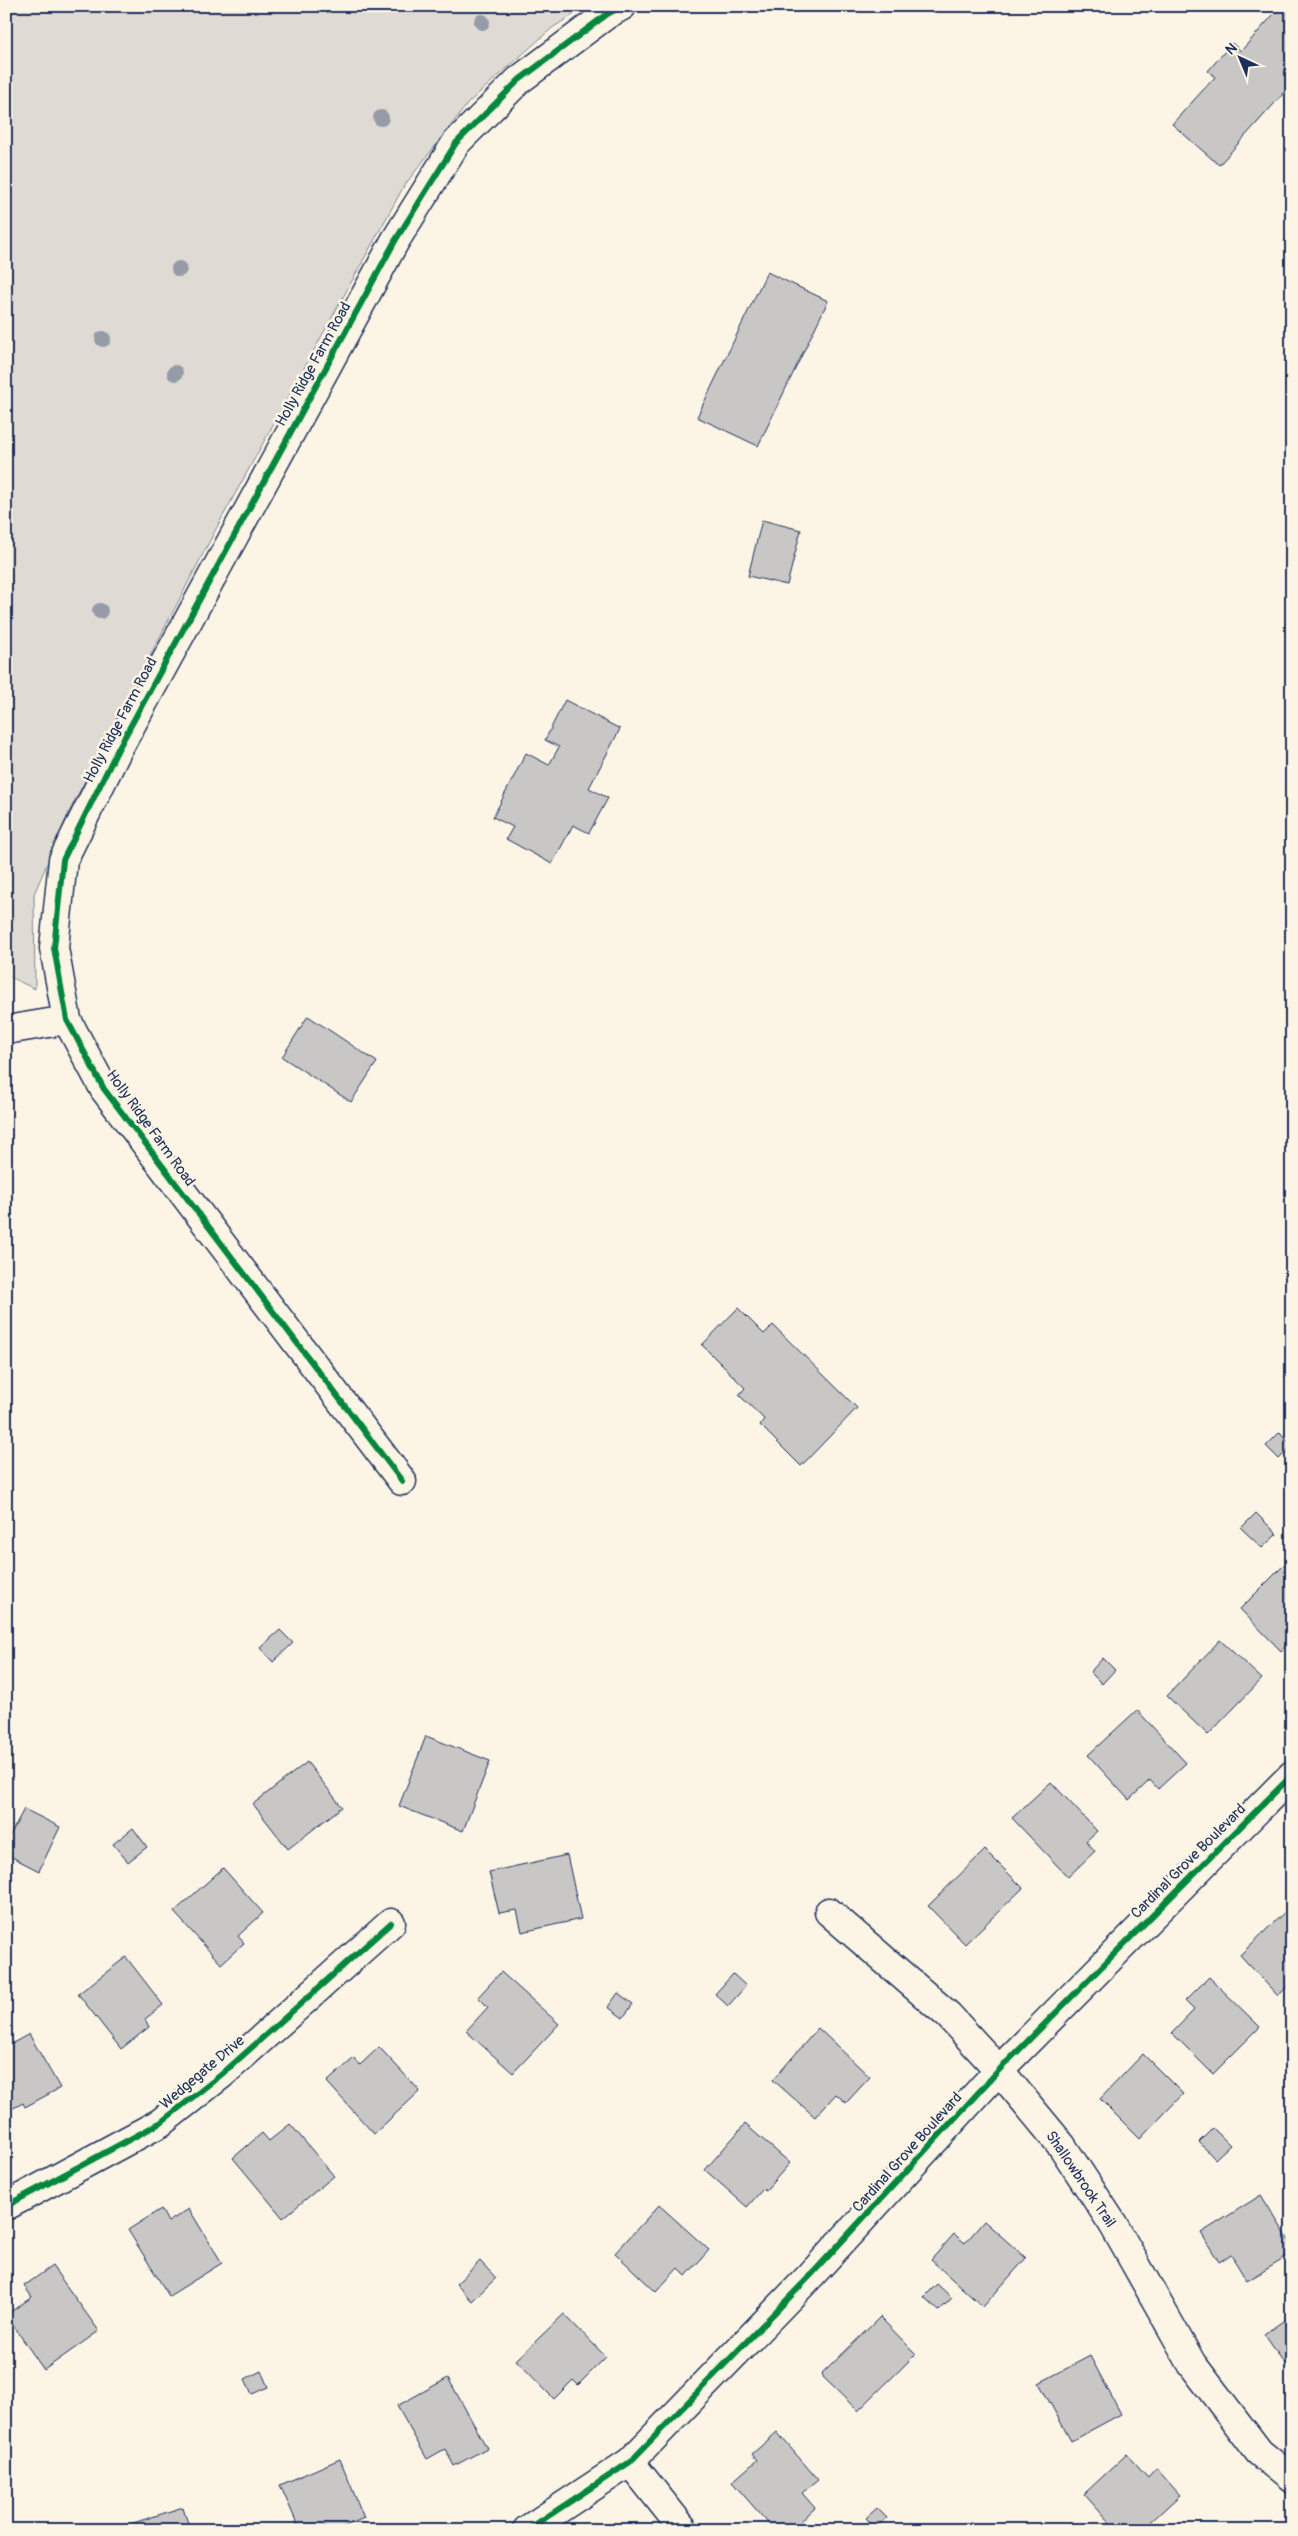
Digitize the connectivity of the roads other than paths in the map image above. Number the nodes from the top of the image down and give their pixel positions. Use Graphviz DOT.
graph roads {
  1 [pos="622,6"];
  2 [pos="67,1020"];
  3 [pos="6,1030"];
  4 [pos="402,1481"];
  5 [pos="1292,1775"];
  6 [pos="829,1912"];
  7 [pos="391,1923"];
  8 [pos="999,2070"];
  9 [pos="6,2206"];
  10 [pos="630,2462"];
  11 [pos="1292,2479"];
  12 [pos="527,2530"];
  13 [pos="684,2530"];
  1 -- 2 [label="street, Holly Ridge Farm Road"];
  2 -- 3 [label="street"];
  2 -- 4 [label="street, Holly Ridge Farm Road"];
  5 -- 8 [label="street, Cardinal Grove Boulevard"];
  6 -- 8 [label="street, Shallowbrook Trail"];
  7 -- 9 [label="street, Wedgegate Drive"];
  8 -- 10 [label="street, Cardinal Grove Boulevard"];
  8 -- 11 [label="street, Shallowbrook Trail"];
  10 -- 12 [label="street, Cardinal Grove Boulevard"];
  10 -- 13 [label="street"];
}
